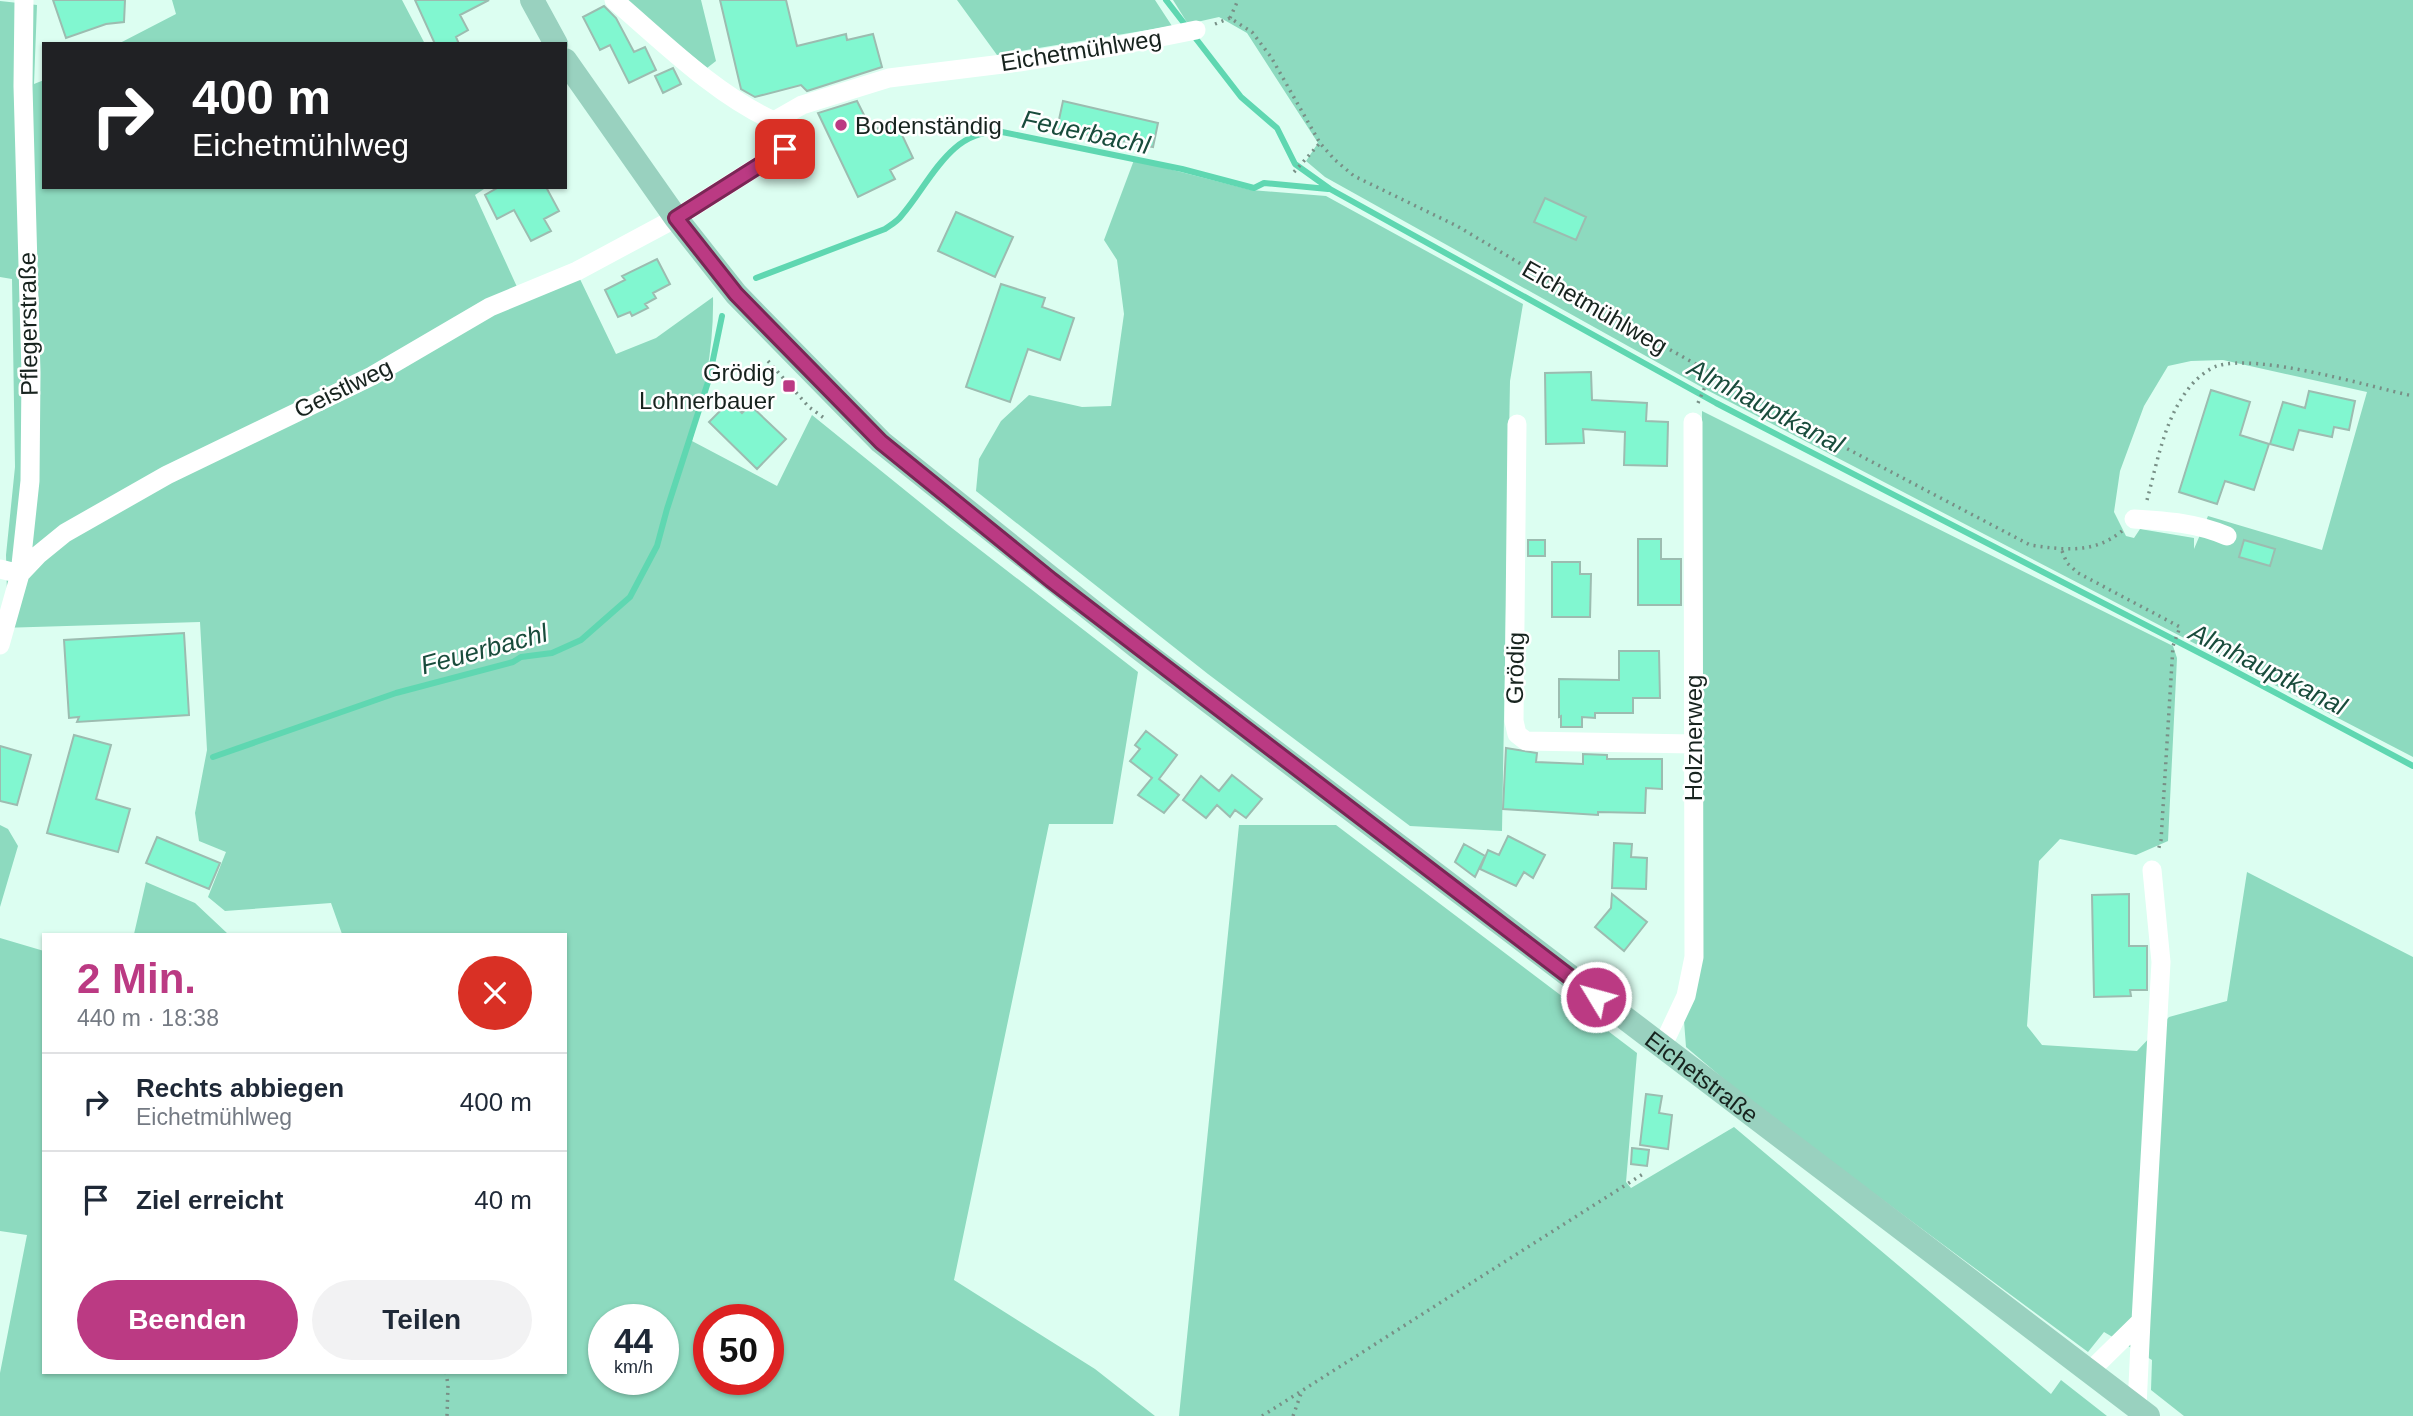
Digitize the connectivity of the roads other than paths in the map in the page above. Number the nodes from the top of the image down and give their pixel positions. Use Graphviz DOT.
graph roads {
  1 [pos="24,0"];
  2 [pos="532,0"];
  3 [pos="614,0"];
  4 [pos="1188,32"];
  5 [pos="555,42"];
  6 [pos="567,63"];
  7 [pos="774,121"];
  8 [pos="676,218"];
  9 [pos="1693,417"];
  10 [pos="1517,424"];
  11 [pos="2134,519"];
  12 [pos="2227,536"];
  13 [pos="0,569"];
  14 [pos="20,573"];
  15 [pos="0,645"];
  16 [pos="1693,744"];
  17 [pos="2152,870"];
  18 [pos="1662,1047"];
  19 [pos="2141,1321"];
  20 [pos="2089,1372"];
  21 [pos="2143,1412"];
  1 -- 14 [label="street, Pflegerstraße"];
  2 -- 5 [label="main road"];
  3 -- 7 [label="street"];
  4 -- 7 [label="street, Eichetmühlweg"];
  6 -- 8 [label="main road, Eichetstraße"];
  7 -- 8 [label="street"];
  8 -- 14 [label="street, Geistlweg"];
  8 -- 18 [label="main road, Eichetstraße"];
  9 -- 16 [label="street, Holznerweg"];
  10 -- 16 [label="street, Grödig"];
  11 -- 12 [label="street"];
  13 -- 14 [label="street"];
  14 -- 15 [label="street, Pflegerstraße"];
  16 -- 18 [label="street, Holznerweg"];
  17 -- 19 [label="street, Eichetstraße"];
  18 -- 20 [label="main road, Eichetstraße"];
  19 -- 20 [label="street"];
  19 -- 21 [label="street, Eichetstraße"];
  20 -- 21 [label="main road, Eichetstraße"];
}
